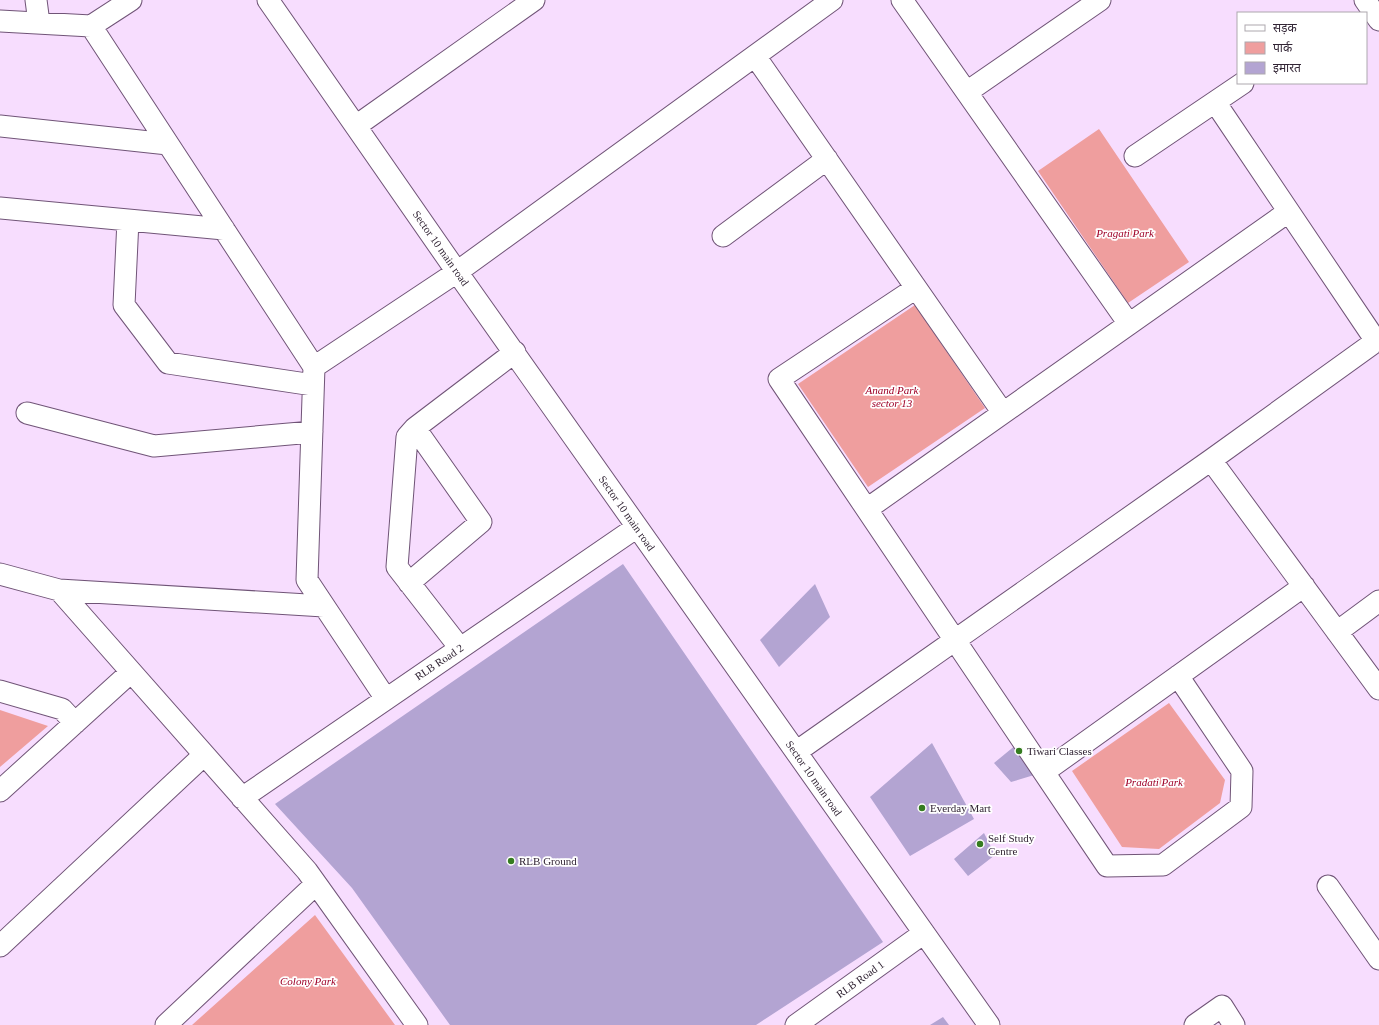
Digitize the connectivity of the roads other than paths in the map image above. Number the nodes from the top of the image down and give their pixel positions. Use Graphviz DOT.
graph roads {
  1 [pos="36,0"];
  2 [pos="131,0"];
  3 [pos="268,0"];
  4 [pos="534,0"];
  5 [pos="832,0"];
  6 [pos="902,0"];
  7 [pos="1100,0"];
  8 [pos="1365,0"];
  9 [pos="1379,20"];
  10 [pos="0,21"];
  11 [pos="39,23"];
  12 [pos="91,26"];
  13 [pos="755,56"];
  14 [pos="1242,84"];
  15 [pos="967,92"];
  16 [pos="1215,102"];
  17 [pos="0,126"];
  18 [pos="356,126"];
  19 [pos="168,144"];
  20 [pos="1135,156"];
  21 [pos="827,159"];
  22 [pos="0,208"];
  23 [pos="1288,212"];
  24 [pos="128,220"];
  25 [pos="224,229"];
  26 [pos="723,236"];
  27 [pos="457,272"];
  28 [pos="916,288"];
  29 [pos="1129,324"];
  30 [pos="1378,340"];
  31 [pos="515,352"];
  32 [pos="313,376"];
  33 [pos="27,413"];
  34 [pos="1003,413"];
  35 [pos="415,428"];
  36 [pos="312,432"];
  37 [pos="1211,460"];
  38 [pos="867,509"];
  39 [pos="637,527"];
  40 [pos="0,574"];
  41 [pos="409,583"];
  42 [pos="1304,586"];
  43 [pos="59,590"];
  44 [pos="1379,601"];
  45 [pos="324,606"];
  46 [pos="1337,632"];
  47 [pos="956,640"];
  48 [pos="460,648"];
  49 [pos="131,672"];
  50 [pos="1178,676"];
  51 [pos="1379,689"];
  52 [pos="0,691"];
  53 [pos="386,699"];
  54 [pos="76,723"];
  55 [pos="796,752"];
  56 [pos="204,755"];
  57 [pos="1044,772"];
  58 [pos="0,791"];
  59 [pos="242,798"];
  60 [pos="316,884"];
  61 [pos="1328,886"];
  62 [pos="924,933"];
  63 [pos="0,946"];
  64 [pos="1379,959"];
  65 [pos="166,1025"];
  66 [pos="418,1025"];
  67 [pos="796,1025"];
  68 [pos="989,1025"];
  69 [pos="1195,1025"];
  70 [pos="1234,1025"];
  1 -- 11 [label="street"];
  2 -- 12 [label="street"];
  3 -- 18 [label="street, Sector 10 main road"];
  4 -- 18 [label="street"];
  5 -- 13 [label="street"];
  6 -- 15 [label="street"];
  7 -- 15 [label="street"];
  8 -- 9 [label="street"];
  10 -- 11 [label="street"];
  11 -- 12 [label="street"];
  12 -- 19 [label="street"];
  13 -- 21 [label="street"];
  13 -- 27 [label="street"];
  14 -- 16 [label="street"];
  15 -- 29 [label="street"];
  16 -- 20 [label="street"];
  16 -- 23 [label="street"];
  17 -- 19 [label="street"];
  18 -- 27 [label="street, Sector 10 main road"];
  19 -- 25 [label="street"];
  21 -- 26 [label="street"];
  21 -- 28 [label="street"];
  22 -- 24 [label="street"];
  23 -- 29 [label="street"];
  23 -- 30 [label="street"];
  24 -- 25 [label="street"];
  24 -- 32 [label="street"];
  25 -- 32 [label="street"];
  27 -- 31 [label="street, Sector 10 main road"];
  27 -- 32 [label="street"];
  28 -- 34 [label="street"];
  28 -- 38 [label="street"];
  29 -- 34 [label="street"];
  30 -- 37 [label="street"];
  31 -- 35 [label="street"];
  31 -- 39 [label="street, Sector 10 main road"];
  32 -- 36 [label="street"];
  33 -- 36 [label="street"];
  34 -- 38 [label="street"];
  35 -- 41 [label="street"];
  35 -- 41 [label="street"];
  36 -- 45 [label="street"];
  37 -- 42 [label="street"];
  37 -- 47 [label="street"];
  38 -- 47 [label="street"];
  39 -- 48 [label="street, RLB Road 2"];
  39 -- 55 [label="street, Sector 10 main road"];
  40 -- 43 [label="street"];
  41 -- 48 [label="street"];
  42 -- 46 [label="street"];
  42 -- 50 [label="street"];
  43 -- 45 [label="street"];
  43 -- 49 [label="street"];
  44 -- 46 [label="street"];
  45 -- 53 [label="street"];
  46 -- 51 [label="street"];
  47 -- 55 [label="street"];
  47 -- 57 [label="street"];
  48 -- 53 [label="street, RLB Road 2"];
  49 -- 54 [label="street"];
  49 -- 56 [label="street"];
  50 -- 57 [label="street"];
  50 -- 57 [label="street"];
  52 -- 54 [label="street"];
  53 -- 59 [label="street, RLB Road 2"];
  54 -- 58 [label="street"];
  55 -- 62 [label="street, Sector 10 main road"];
  56 -- 59 [label="street"];
  56 -- 63 [label="street"];
  59 -- 60 [label="street"];
  60 -- 65 [label="street"];
  60 -- 66 [label="street"];
  61 -- 64 [label="street"];
  62 -- 67 [label="street, RLB Road 1"];
  62 -- 68 [label="street, Sector 10 main road"];
  69 -- 70 [label="street"];
}
